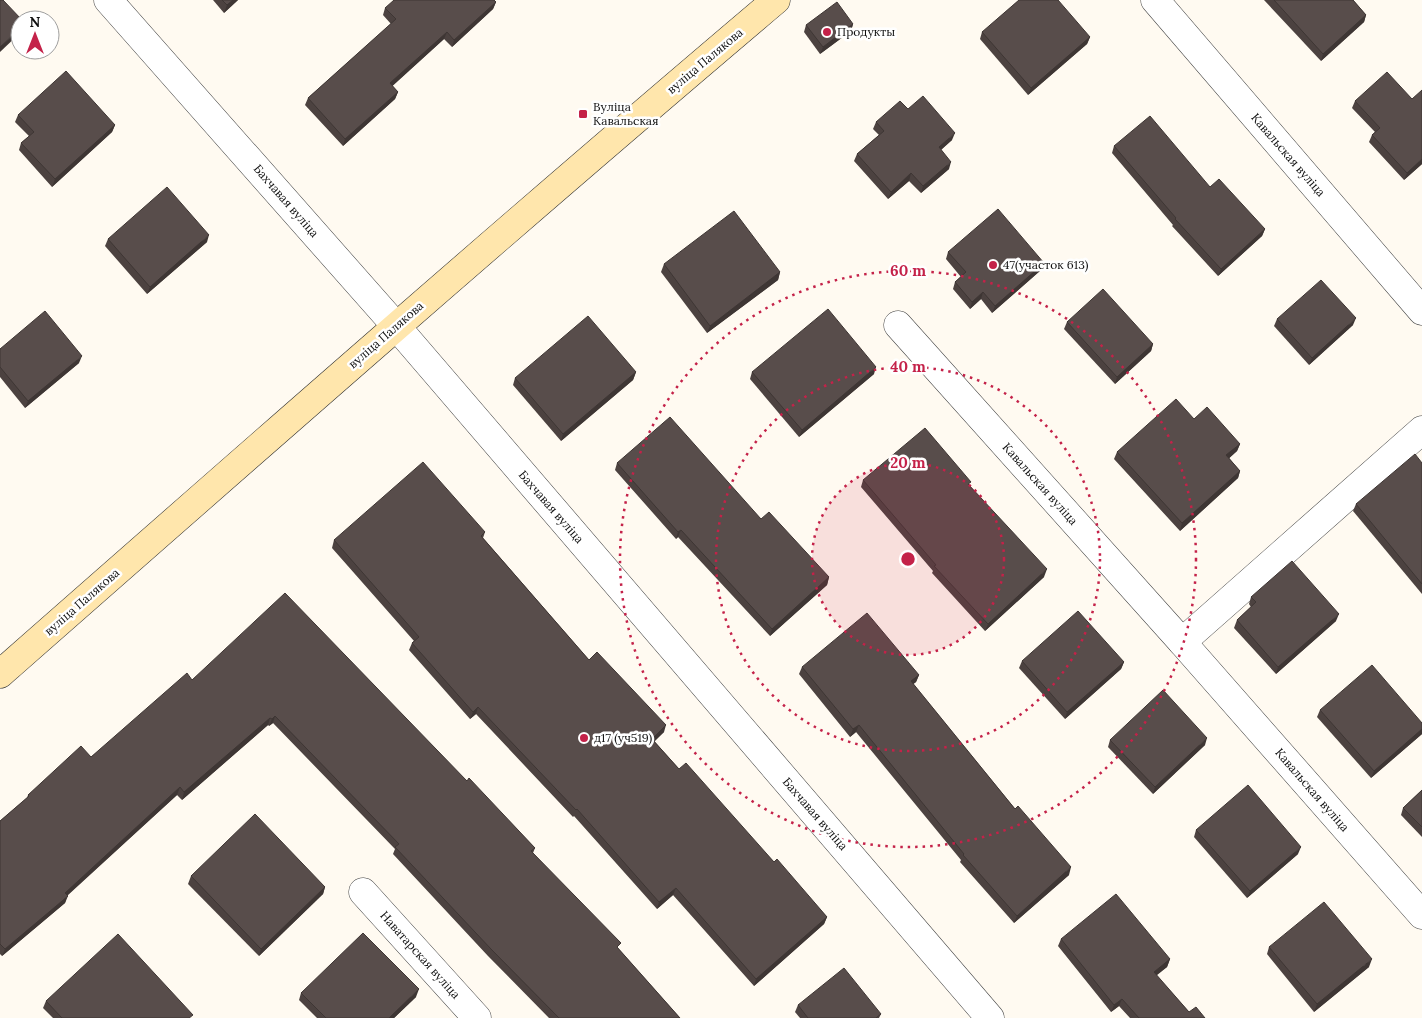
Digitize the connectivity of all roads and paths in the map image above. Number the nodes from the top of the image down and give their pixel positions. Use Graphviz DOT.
graph roads {
  1 [pos="108,0"];
  2 [pos="776,0"];
  3 [pos="1155,0"];
  4 [pos="1422,310"];
  5 [pos="898,325"];
  6 [pos="396,326"];
  7 [pos="1422,430"];
  8 [pos="1182,642"];
  9 [pos="0,674"];
  10 [pos="363,892"];
  11 [pos="1422,915"];
  12 [pos="477,1018"];
  13 [pos="990,1018"];
  1 -- 6 [label="street, Бахчавая вуліца"];
  2 -- 6 [label="street, вуліца Палякова"];
  3 -- 4 [label="street, Кавальская вуліца"];
  5 -- 8 [label="street, Кавальская вуліца"];
  6 -- 9 [label="street, вуліца Палякова"];
  6 -- 13 [label="street, Бахчавая вуліца"];
  7 -- 8 [label="street"];
  8 -- 11 [label="street, Кавальская вуліца"];
  10 -- 12 [label="street, Наватарская вуліца"];
}
